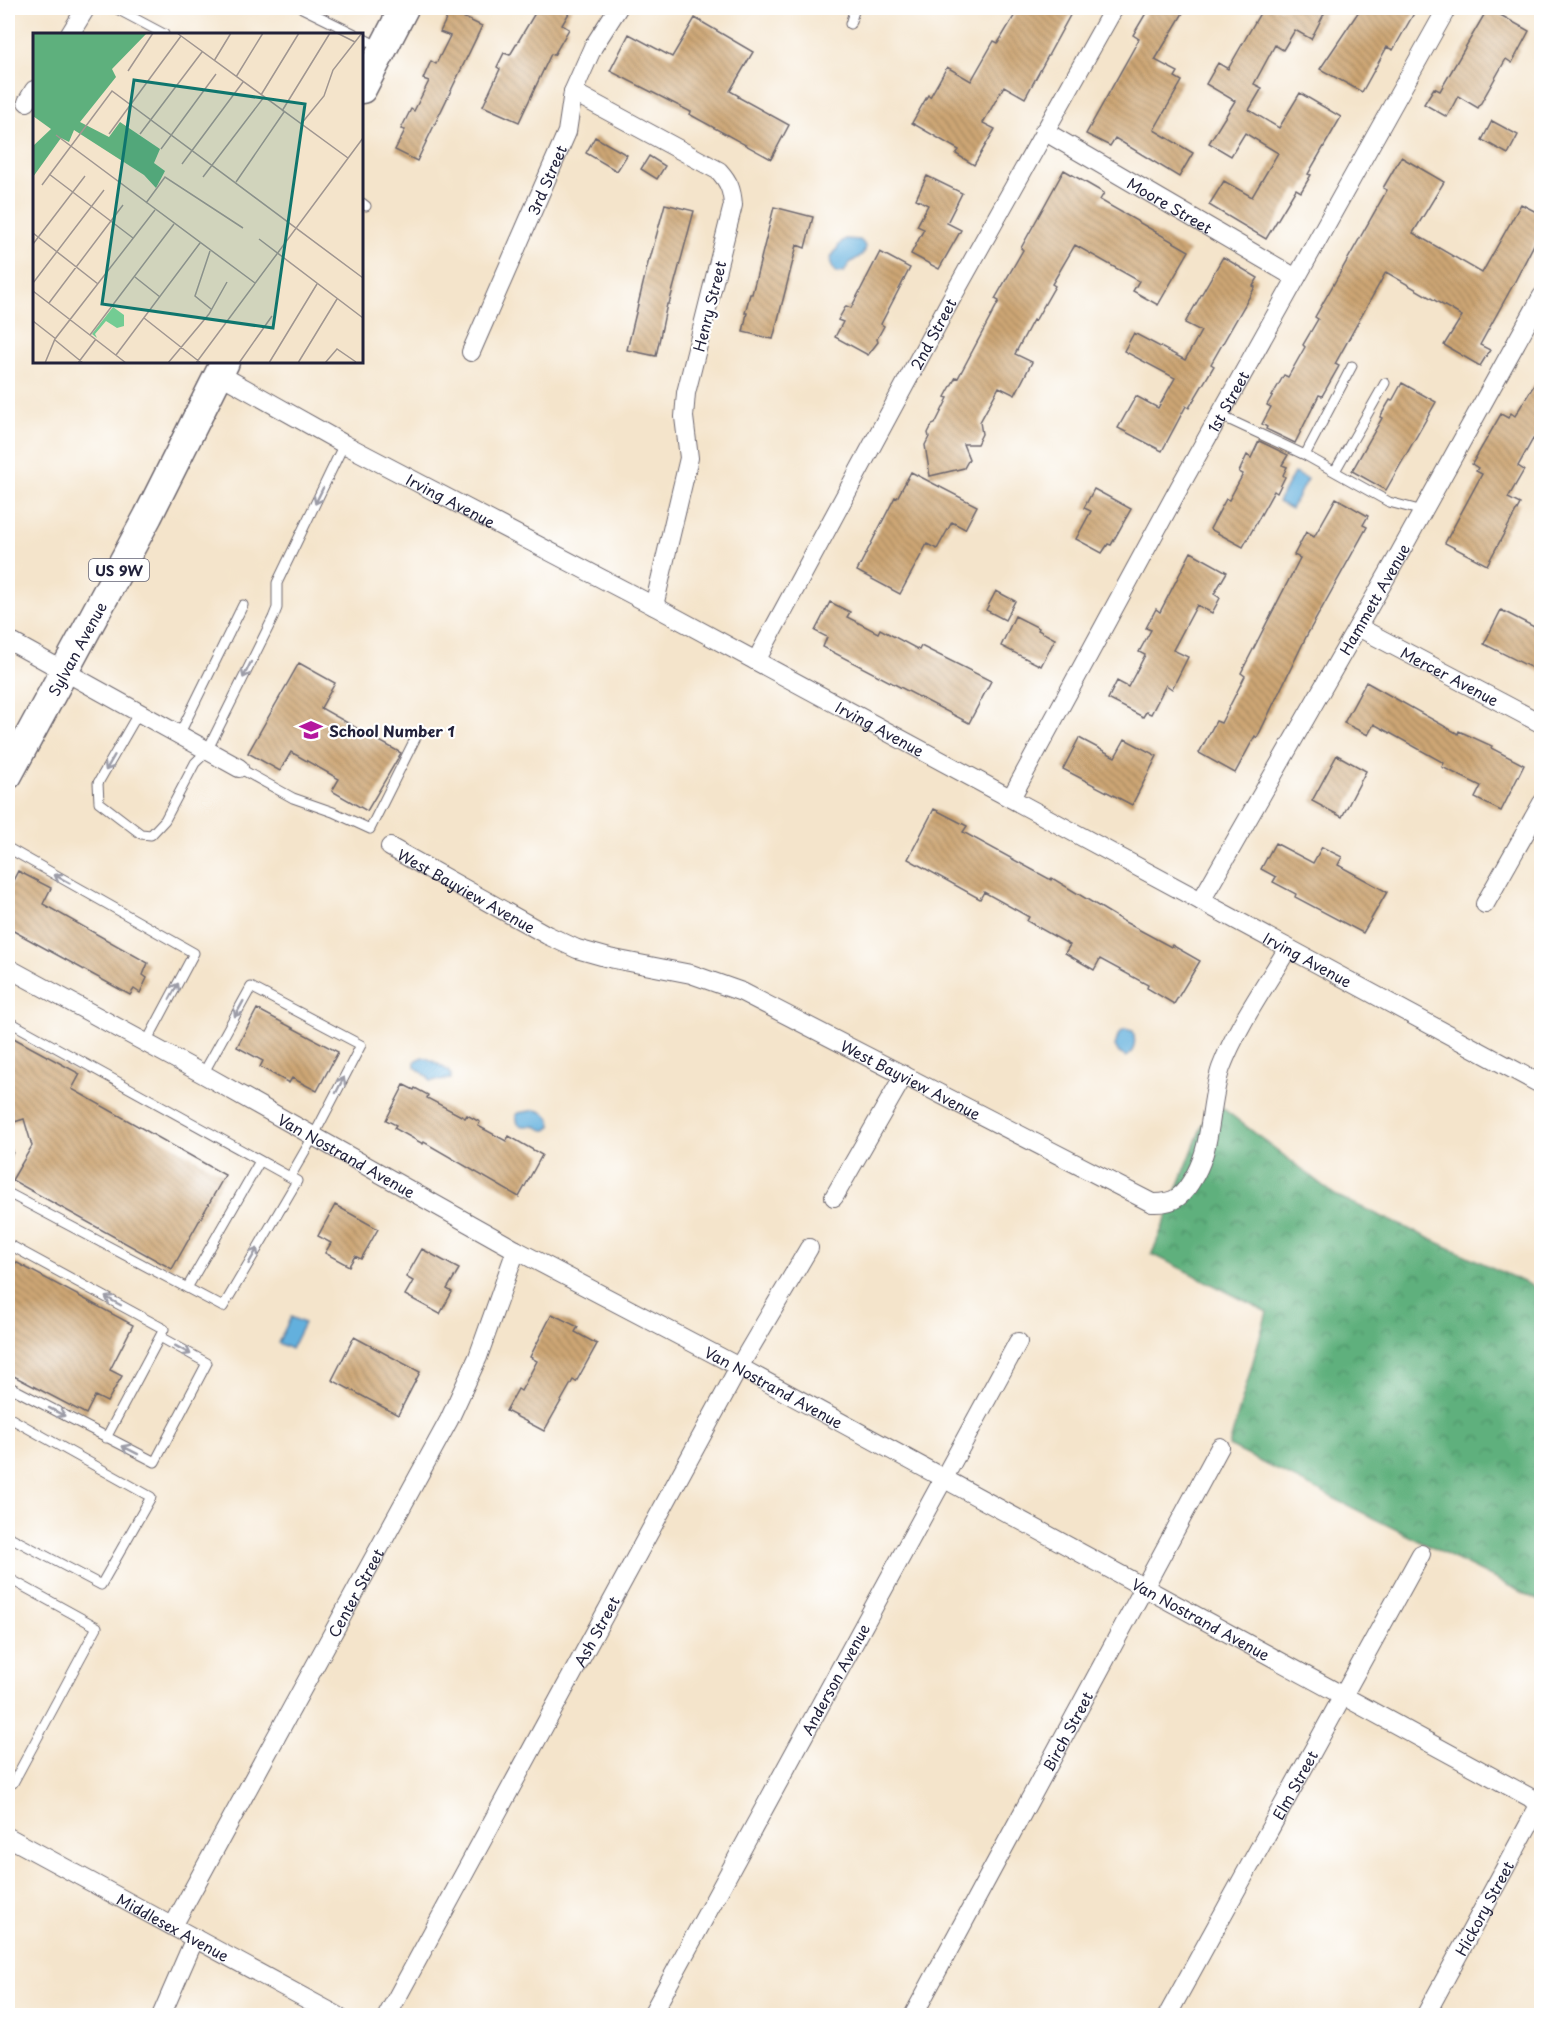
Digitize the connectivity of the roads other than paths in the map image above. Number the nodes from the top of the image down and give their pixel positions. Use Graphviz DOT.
graph roads {
  1 [pos="86,8"];
  2 [pos="115,8"];
  3 [pos="302,8"];
  4 [pos="404,8"];
  5 [pos="618,8"];
  6 [pos="855,8"];
  7 [pos="1114,8"];
  8 [pos="1447,8"];
  9 [pos="850,24"];
  10 [pos="71,33"];
  11 [pos="162,33"];
  12 [pos="353,33"];
  13 [pos="372,43"];
  14 [pos="363,84"];
  15 [pos="573,92"];
  16 [pos="1044,131"];
  17 [pos="1296,278"];
  18 [pos="1542,296"];
  19 [pos="471,352"];
  20 [pos="1352,366"];
  21 [pos="222,368"];
  22 [pos="1385,383"];
  23 [pos="1219,415"];
  24 [pos="345,444"];
  25 [pos="1305,455"];
  26 [pos="1335,471"];
  27 [pos="1423,511"];
  28 [pos="243,605"];
  29 [pos="654,606"];
  30 [pos="1358,627"];
  31 [pos="8,640"];
  32 [pos="756,662"];
  33 [pos="64,671"];
  34 [pos="139,712"];
  35 [pos="1542,724"];
  36 [pos="418,732"];
  37 [pos="179,735"];
  38 [pos="207,751"];
  39 [pos="239,768"];
  40 [pos="8,775"];
  41 [pos="1011,798"];
  42 [pos="1542,803"];
  43 [pos="390,847"];
  44 [pos="8,848"];
  45 [pos="1201,901"];
  46 [pos="1485,904"];
  47 [pos="1288,948"];
  48 [pos="8,968"];
  49 [pos="8,1021"];
  50 [pos="146,1043"];
  51 [pos="203,1074"];
  52 [pos="904,1075"];
  53 [pos="1542,1084"];
  54 [pos="314,1137"];
  55 [pos="260,1161"];
  56 [pos="290,1177"];
  57 [pos="8,1193"];
  58 [pos="834,1197"];
  59 [pos="8,1244"];
  60 [pos="809,1248"];
  61 [pos="516,1250"];
  62 [pos="187,1288"];
  63 [pos="135,1312"];
  64 [pos="129,1323"];
  65 [pos="162,1333"];
  66 [pos="1018,1342"];
  67 [pos="739,1367"];
  68 [pos="8,1386"];
  69 [pos="8,1417"];
  70 [pos="106,1438"];
  71 [pos="1220,1447"];
  72 [pos="944,1478"];
  73 [pos="8,1536"];
  74 [pos="1420,1554"];
  75 [pos="8,1578"];
  76 [pos="1144,1587"];
  77 [pos="1343,1696"];
  78 [pos="8,1780"];
  79 [pos="1541,1803"];
  80 [pos="9,1840"];
  81 [pos="173,1926"];
  82 [pos="195,1938"];
  83 [pos="161,2016"];
  84 [pos="338,2016"];
  85 [pos="387,2016"];
  86 [pos="651,2016"];
  87 [pos="913,2016"];
  88 [pos="1167,2016"];
  89 [pos="1425,2016"];
  1 -- 10 [label="street"];
  2 -- 11 [label="lane"];
  3 -- 12 [label="lane"];
  4 -- 13 [label="main road"];
  5 -- 15 [label="street, 3rd Street"];
  6 -- 9 [label="lane"];
  7 -- 16 [label="street, 2nd Street"];
  8 -- 17 [label="street, 1st Street"];
  13 -- 14 [label="main road"];
  15 -- 19 [label="street, 3rd Street"];
  15 -- 29 [label="street, Henry Street"];
  16 -- 17 [label="street, Moore Street"];
  16 -- 32 [label="street, 2nd Street"];
  17 -- 23 [label="street, 1st Street"];
  18 -- 27 [label="street, Hammett Avenue"];
  20 -- 25 [label="lane"];
  21 -- 24 [label="street, Irving Avenue"];
  21 -- 33 [label="main road, Sylvan Avenue / US 9W"];
  22 -- 26 [label="lane"];
  23 -- 25 [label="lane"];
  23 -- 41 [label="street, 1st Street"];
  24 -- 29 [label="street, Irving Avenue"];
  24 -- 38 [label="lane, one-way"];
  25 -- 26 [label="lane"];
  26 -- 27 [label="lane"];
  27 -- 30 [label="street, Hammett Avenue"];
  28 -- 37 [label="lane"];
  29 -- 32 [label="street, Irving Avenue"];
  30 -- 35 [label="street, Mercer Avenue"];
  30 -- 45 [label="street, Hammett Avenue"];
  31 -- 33 [label="street"];
  32 -- 41 [label="street, Irving Avenue"];
  33 -- 34 [label="street"];
  33 -- 40 [label="main road, Sylvan Avenue / US 9W"];
  34 -- 37 [label="street"];
  34 -- 38 [label="lane, one-way"];
  36 -- 39 [label="lane"];
  37 -- 38 [label="street"];
  38 -- 39 [label="street"];
  41 -- 45 [label="street, Irving Avenue"];
  42 -- 46 [label="street"];
  43 -- 52 [label="street, West Bayview Avenue"];
  50 -- 44 [label="lane, one-way"];
  45 -- 47 [label="street, Irving Avenue"];
  47 -- 52 [label="street, West Bayview Avenue"];
  47 -- 53 [label="street, Irving Avenue"];
  48 -- 50 [label="street, Van Nostrand Avenue"];
  49 -- 55 [label="lane"];
  50 -- 51 [label="street, Van Nostrand Avenue"];
  51 -- 54 [label="street, Van Nostrand Avenue"];
  54 -- 51 [label="lane, one-way"];
  52 -- 58 [label="street"];
  54 -- 56 [label="lane"];
  54 -- 61 [label="street, Van Nostrand Avenue"];
  55 -- 56 [label="lane"];
  55 -- 62 [label="lane"];
  62 -- 56 [label="lane, one-way"];
  57 -- 62 [label="lane"];
  63 -- 59 [label="lane, one-way"];
  60 -- 67 [label="street, Ash Street"];
  61 -- 67 [label="street, Van Nostrand Avenue"];
  61 -- 81 [label="street, Center Street"];
  63 -- 64 [label="lane"];
  63 -- 65 [label="lane"];
  65 -- 70 [label="lane"];
  65 -- 70 [label="lane, one-way"];
  66 -- 72 [label="street, Anderson Avenue"];
  67 -- 72 [label="street, Van Nostrand Avenue"];
  67 -- 85 [label="street, Ash Street"];
  68 -- 70 [label="lane, one-way"];
  69 -- 73 [label="lane"];
  71 -- 76 [label="street, Birch Street"];
  72 -- 76 [label="street, Van Nostrand Avenue"];
  72 -- 86 [label="street, Anderson Avenue"];
  74 -- 77 [label="street, Elm Street"];
  75 -- 78 [label="lane"];
  76 -- 77 [label="street, Van Nostrand Avenue"];
  76 -- 87 [label="street, Birch Street"];
  77 -- 79 [label="street, Van Nostrand Avenue"];
  77 -- 88 [label="street, Elm Street"];
  79 -- 89 [label="street, Hickory Street"];
  80 -- 81 [label="street, Middlesex Avenue"];
  81 -- 82 [label="street, Middlesex Avenue"];
  82 -- 83 [label="street"];
  82 -- 84 [label="street, Middlesex Avenue"];
}
